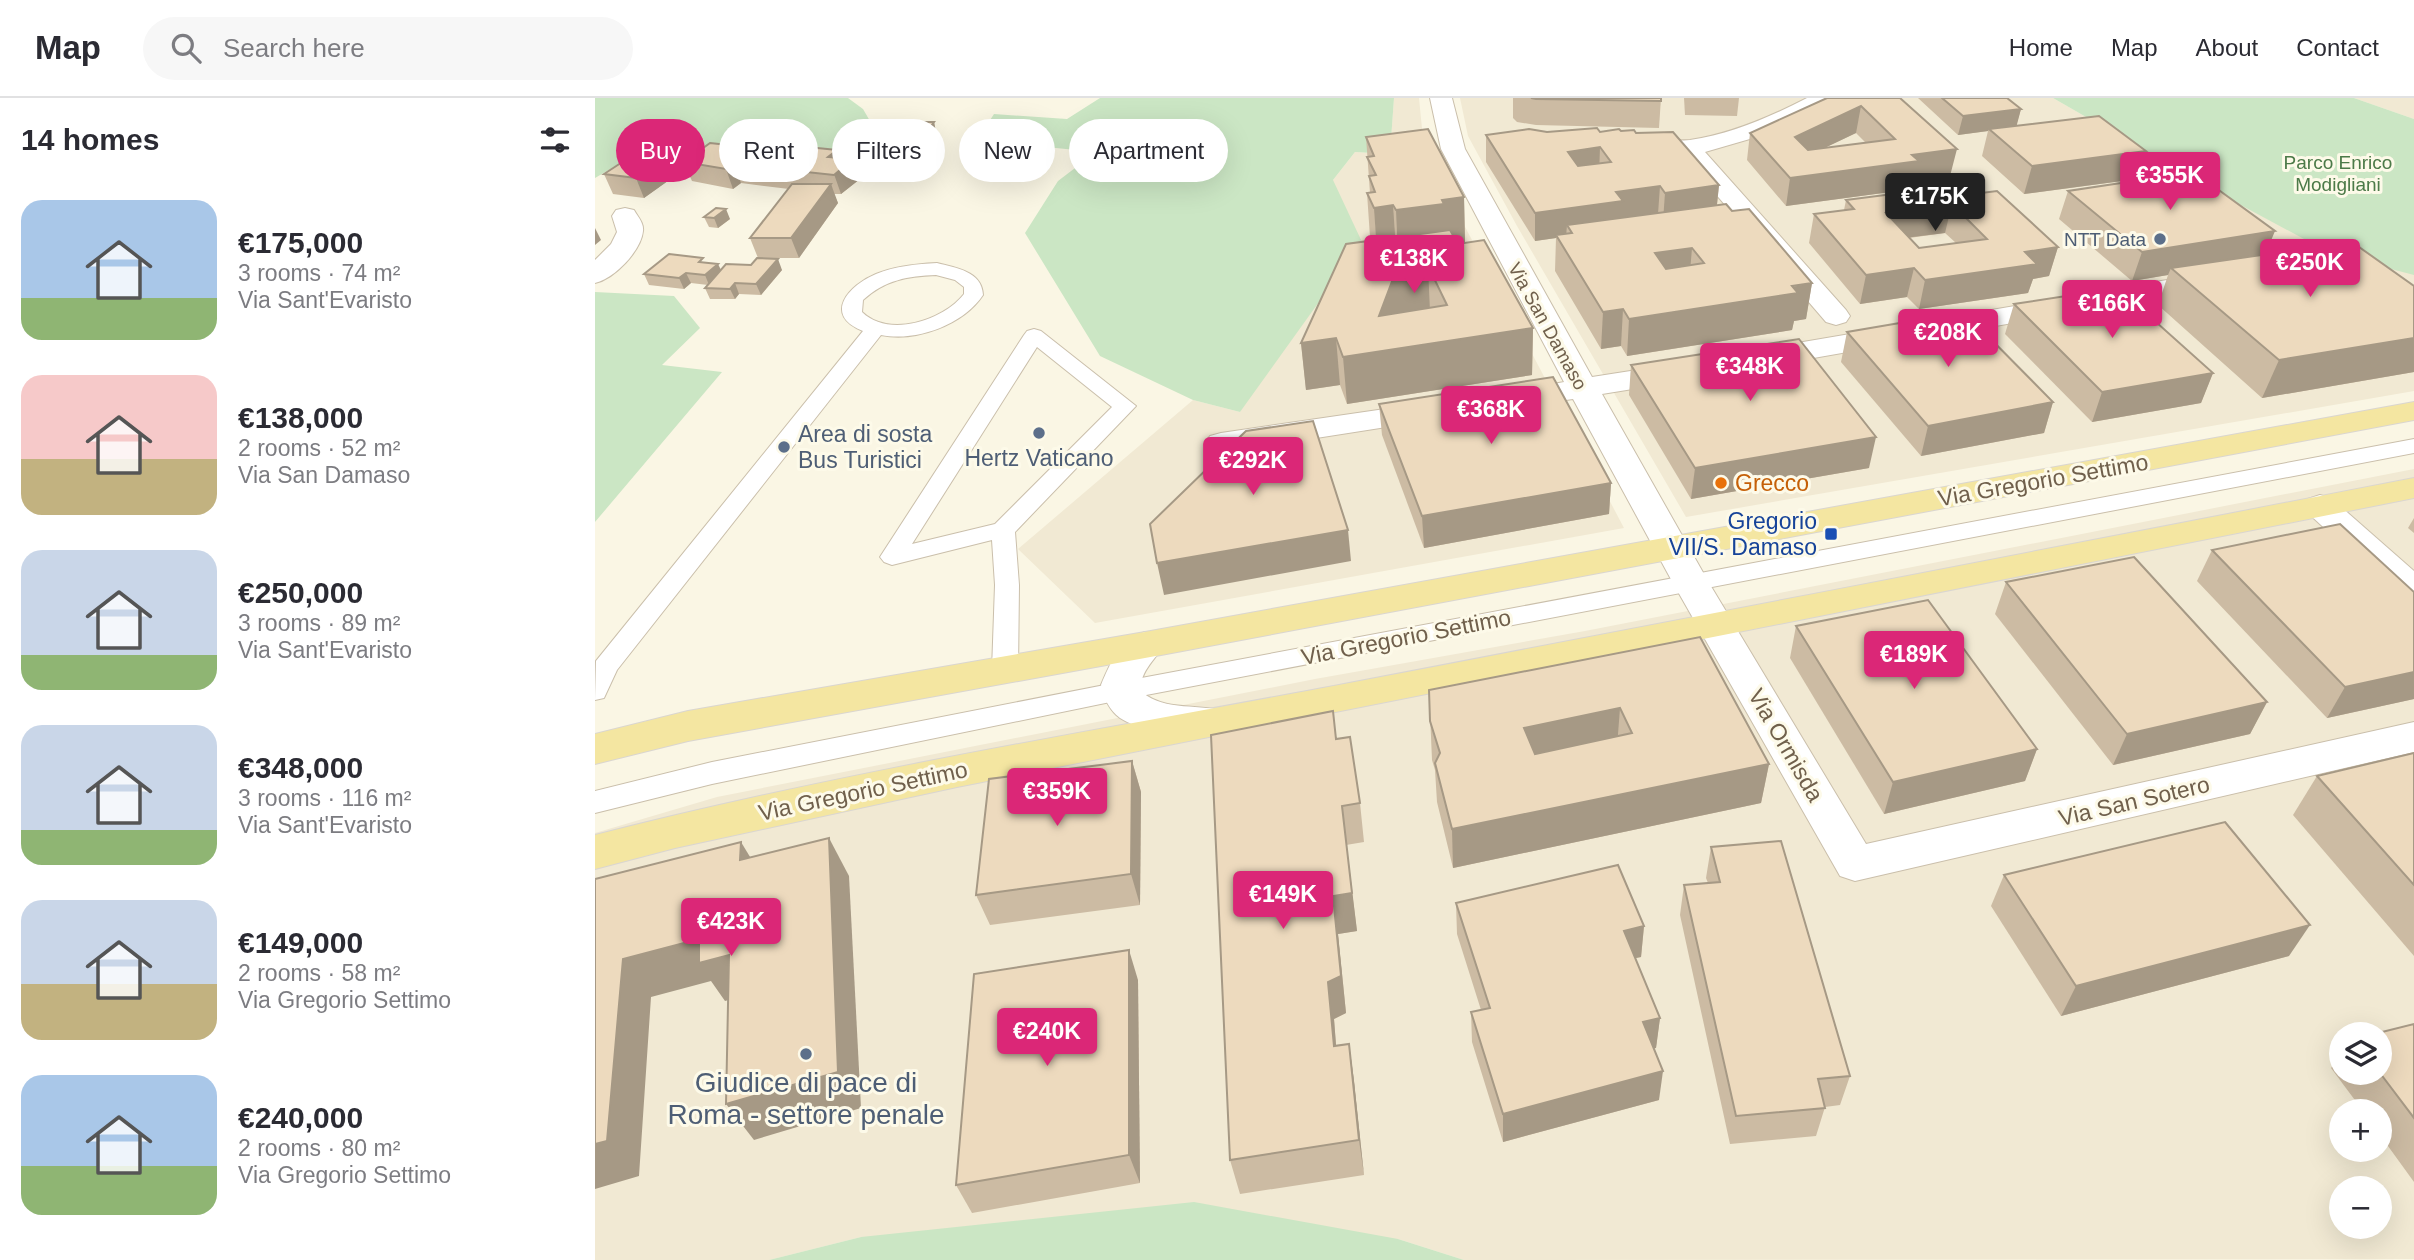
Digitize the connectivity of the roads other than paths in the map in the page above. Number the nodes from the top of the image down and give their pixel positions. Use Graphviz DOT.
graph roads {
  1 [pos="1441,98"];
  2 [pos="1825,98"];
  3 [pos="1613,146"];
  4 [pos="1688,147"];
  5 [pos="625,216"];
  6 [pos="595,275"];
  7 [pos="2239,276"];
  8 [pos="1836,316"];
  9 [pos="875,329"];
  10 [pos="1582,388"];
  11 [pos="1529,396"];
  12 [pos="1462,407"];
  13 [pos="2414,411"];
  14 [pos="1221,443"];
  15 [pos="2414,446"];
  16 [pos="2414,488"];
  17 [pos="2320,506"];
  18 [pos="1003,530"];
  19 [pos="1671,547"];
  20 [pos="1691,583"];
  21 [pos="2414,592"];
  22 [pos="1717,626"];
  23 [pos="1145,645"];
  24 [pos="1005,670"];
  25 [pos="595,691"];
  26 [pos="1120,691"];
  27 [pos="1216,722"];
  28 [pos="2414,737"];
  29 [pos="595,749"];
  30 [pos="595,802"];
  31 [pos="595,852"];
  32 [pos="1855,864"];
  1 -- 10 [label="street, Via San Damaso"];
  2 -- 4 [label="street"];
  3 -- 4 [label="street"];
  4 -- 8 [label="street"];
  5 -- 6 [label="street"];
  7 -- 10 [label="street"];
  9 -- 9 [label="lane"];
  9 -- 25 [label="lane"];
  10 -- 11 [label="street"];
  10 -- 19 [label="street, Via San Damaso"];
  12 -- 14 [label="street"];
  13 -- 19 [label="main road, Via Gregorio Settimo"];
  15 -- 20 [label="lane, Via Gregorio Settimo"];
  16 -- 17 [label="main road, Via Gregorio Settimo"];
  17 -- 21 [label="street"];
  17 -- 22 [label="main road, Via Gregorio Settimo"];
  18 -- 18 [label="lane"];
  18 -- 24 [label="lane"];
  19 -- 20 [label="street"];
  19 -- 23 [label="main road, Via Gregorio Settimo"];
  20 -- 22 [label="street"];
  20 -- 26 [label="lane, Via Gregorio Settimo"];
  22 -- 27 [label="main road, Via Gregorio Settimo"];
  22 -- 32 [label="street, Via Ormisda"];
  23 -- 24 [label="main road, Via Gregorio Settimo"];
  23 -- 26 [label="street"];
  24 -- 29 [label="main road, Via Gregorio Settimo"];
  26 -- 27 [label="street, Via Gregorio Settimo"];
  26 -- 30 [label="lane, Via Gregorio Settimo"];
  27 -- 31 [label="main road, Via Gregorio Settimo"];
  28 -- 32 [label="street, Via San Sotero"];
}
